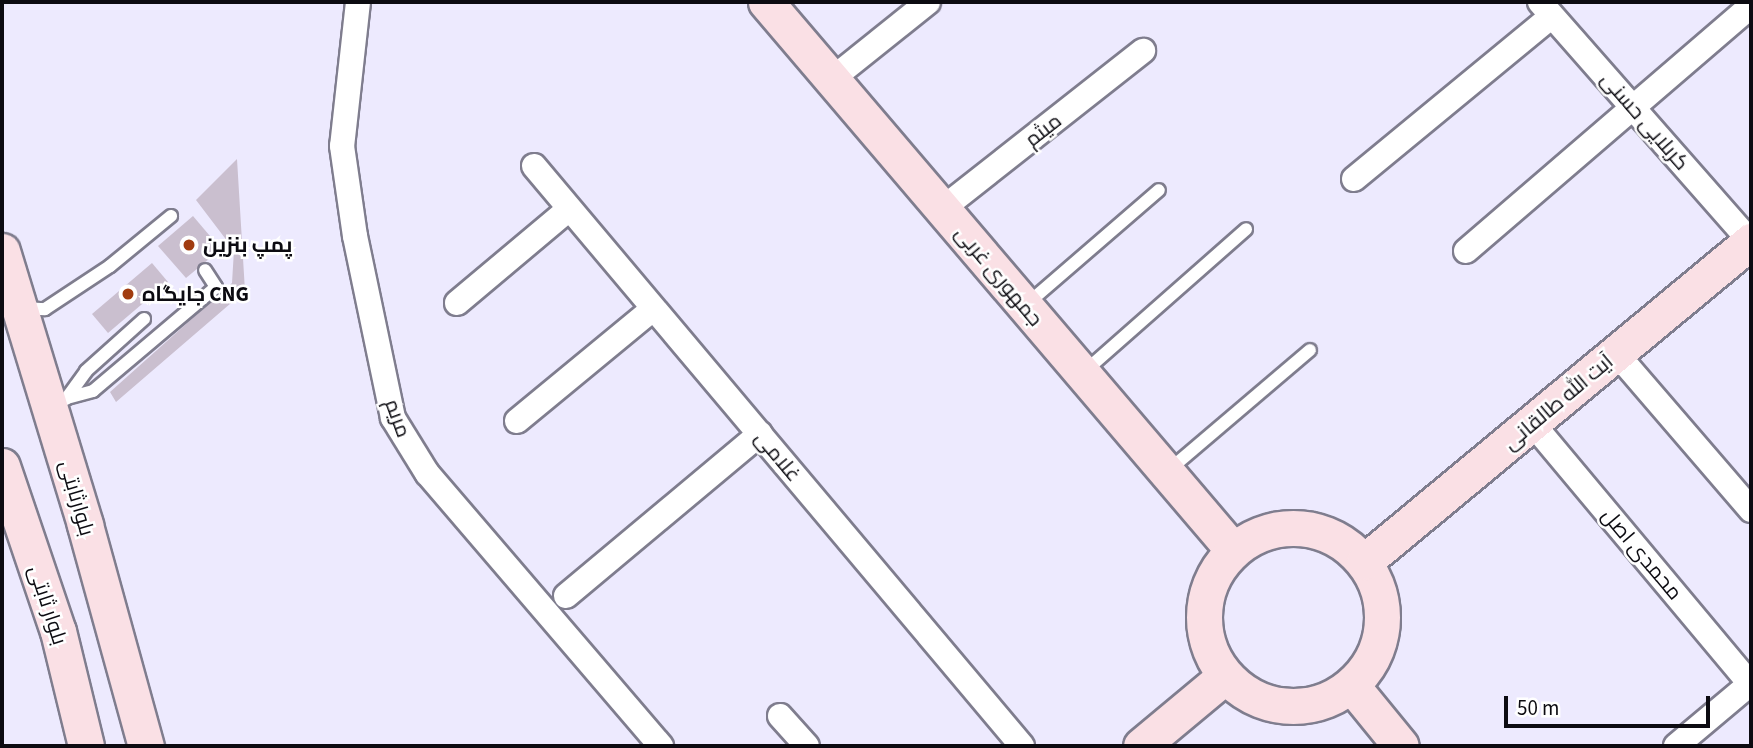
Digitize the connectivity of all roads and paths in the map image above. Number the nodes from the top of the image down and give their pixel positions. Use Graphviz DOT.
graph roads {
  1 [pos="358,2"];
  2 [pos="766,2"];
  3 [pos="928,2"];
  4 [pos="1751,6"];
  5 [pos="1546,9"];
  6 [pos="1143,51"];
  7 [pos="832,79"];
  8 [pos="1633,108"];
  9 [pos="534,166"];
  10 [pos="1354,179"];
  11 [pos="1159,190"];
  12 [pos="569,209"];
  13 [pos="942,209"];
  14 [pos="171,216"];
  15 [pos="1246,229"];
  16 [pos="1751,241"];
  17 [pos="2,251"];
  18 [pos="1466,251"];
  19 [pos="205,270"];
  20 [pos="457,303"];
  21 [pos="1025,306"];
  22 [pos="19,308"];
  23 [pos="653,309"];
  24 [pos="144,319"];
  25 [pos="1310,350"];
  26 [pos="1616,353"];
  27 [pos="1082,373"];
  28 [pos="67,398"];
  29 [pos="517,421"];
  30 [pos="1532,423"];
  31 [pos="58,433"];
  32 [pos="760,434"];
  33 [pos="2,466"];
  34 [pos="1167,472"];
  35 [pos="1751,510"];
  36 [pos="1233,550"];
  37 [pos="1364,562"];
  38 [pos="566,596"];
  39 [pos="58,631"];
  40 [pos="1225,676"];
  41 [pos="1751,685"];
  42 [pos="1352,686"];
  43 [pos="130,693"];
  44 [pos="780,716"];
  45 [pos="86,746"];
  46 [pos="146,746"];
  47 [pos="662,746"];
  48 [pos="807,746"];
  49 [pos="1022,746"];
  50 [pos="1141,746"];
  51 [pos="1401,746"];
  52 [pos="1676,746"];
  1 -- 47 [label="street, مریم"];
  2 -- 7 [label="street, جمهوری غربی"];
  3 -- 7 [label="street"];
  4 -- 8 [label="street"];
  5 -- 8 [label="street, کربلایی حسنی"];
  5 -- 10 [label="street"];
  6 -- 13 [label="street, میثم"];
  7 -- 13 [label="street, جمهوری غربی"];
  8 -- 16 [label="street, کربلایی حسنی"];
  8 -- 18 [label="street"];
  9 -- 12 [label="street, غلامی"];
  11 -- 21 [label="lane"];
  12 -- 20 [label="street"];
  12 -- 23 [label="street, غلامی"];
  13 -- 21 [label="street, جمهوری غربی"];
  14 -- 22 [label="lane"];
  15 -- 27 [label="lane"];
  16 -- 26 [label="street, آیت الله طالقانی"];
  17 -- 22 [label="street, بلوارثابتی"];
  19 -- 28 [label="lane"];
  21 -- 27 [label="street, جمهوری غربی"];
  22 -- 31 [label="street, بلوارثابتی"];
  23 -- 29 [label="street"];
  23 -- 32 [label="street, غلامی"];
  24 -- 28 [label="lane"];
  25 -- 34 [label="lane"];
  26 -- 30 [label="street, آیت الله طالقانی"];
  26 -- 35 [label="street"];
  27 -- 34 [label="street, جمهوری غربی"];
  28 -- 31 [label="lane"];
  30 -- 37 [label="street, آیت الله طالقانی"];
  30 -- 41 [label="street, محمدی اصل"];
  31 -- 43 [label="street, بلوارثابتی"];
  32 -- 38 [label="street"];
  32 -- 49 [label="street, غلامی"];
  33 -- 39 [label="street, بلوار ثابتی"];
  34 -- 36 [label="street, جمهوری غربی"];
  36 -- 37 [label="street"];
  36 -- 40 [label="street"];
  37 -- 42 [label="street"];
  39 -- 43 [label="street"];
  39 -- 45 [label="street, بلوار ثابتی"];
  40 -- 42 [label="street"];
  40 -- 50 [label="street"];
  41 -- 52 [label="street"];
  42 -- 51 [label="street"];
  43 -- 46 [label="street, بلوارثابتی"];
  44 -- 48 [label="street"];
}
